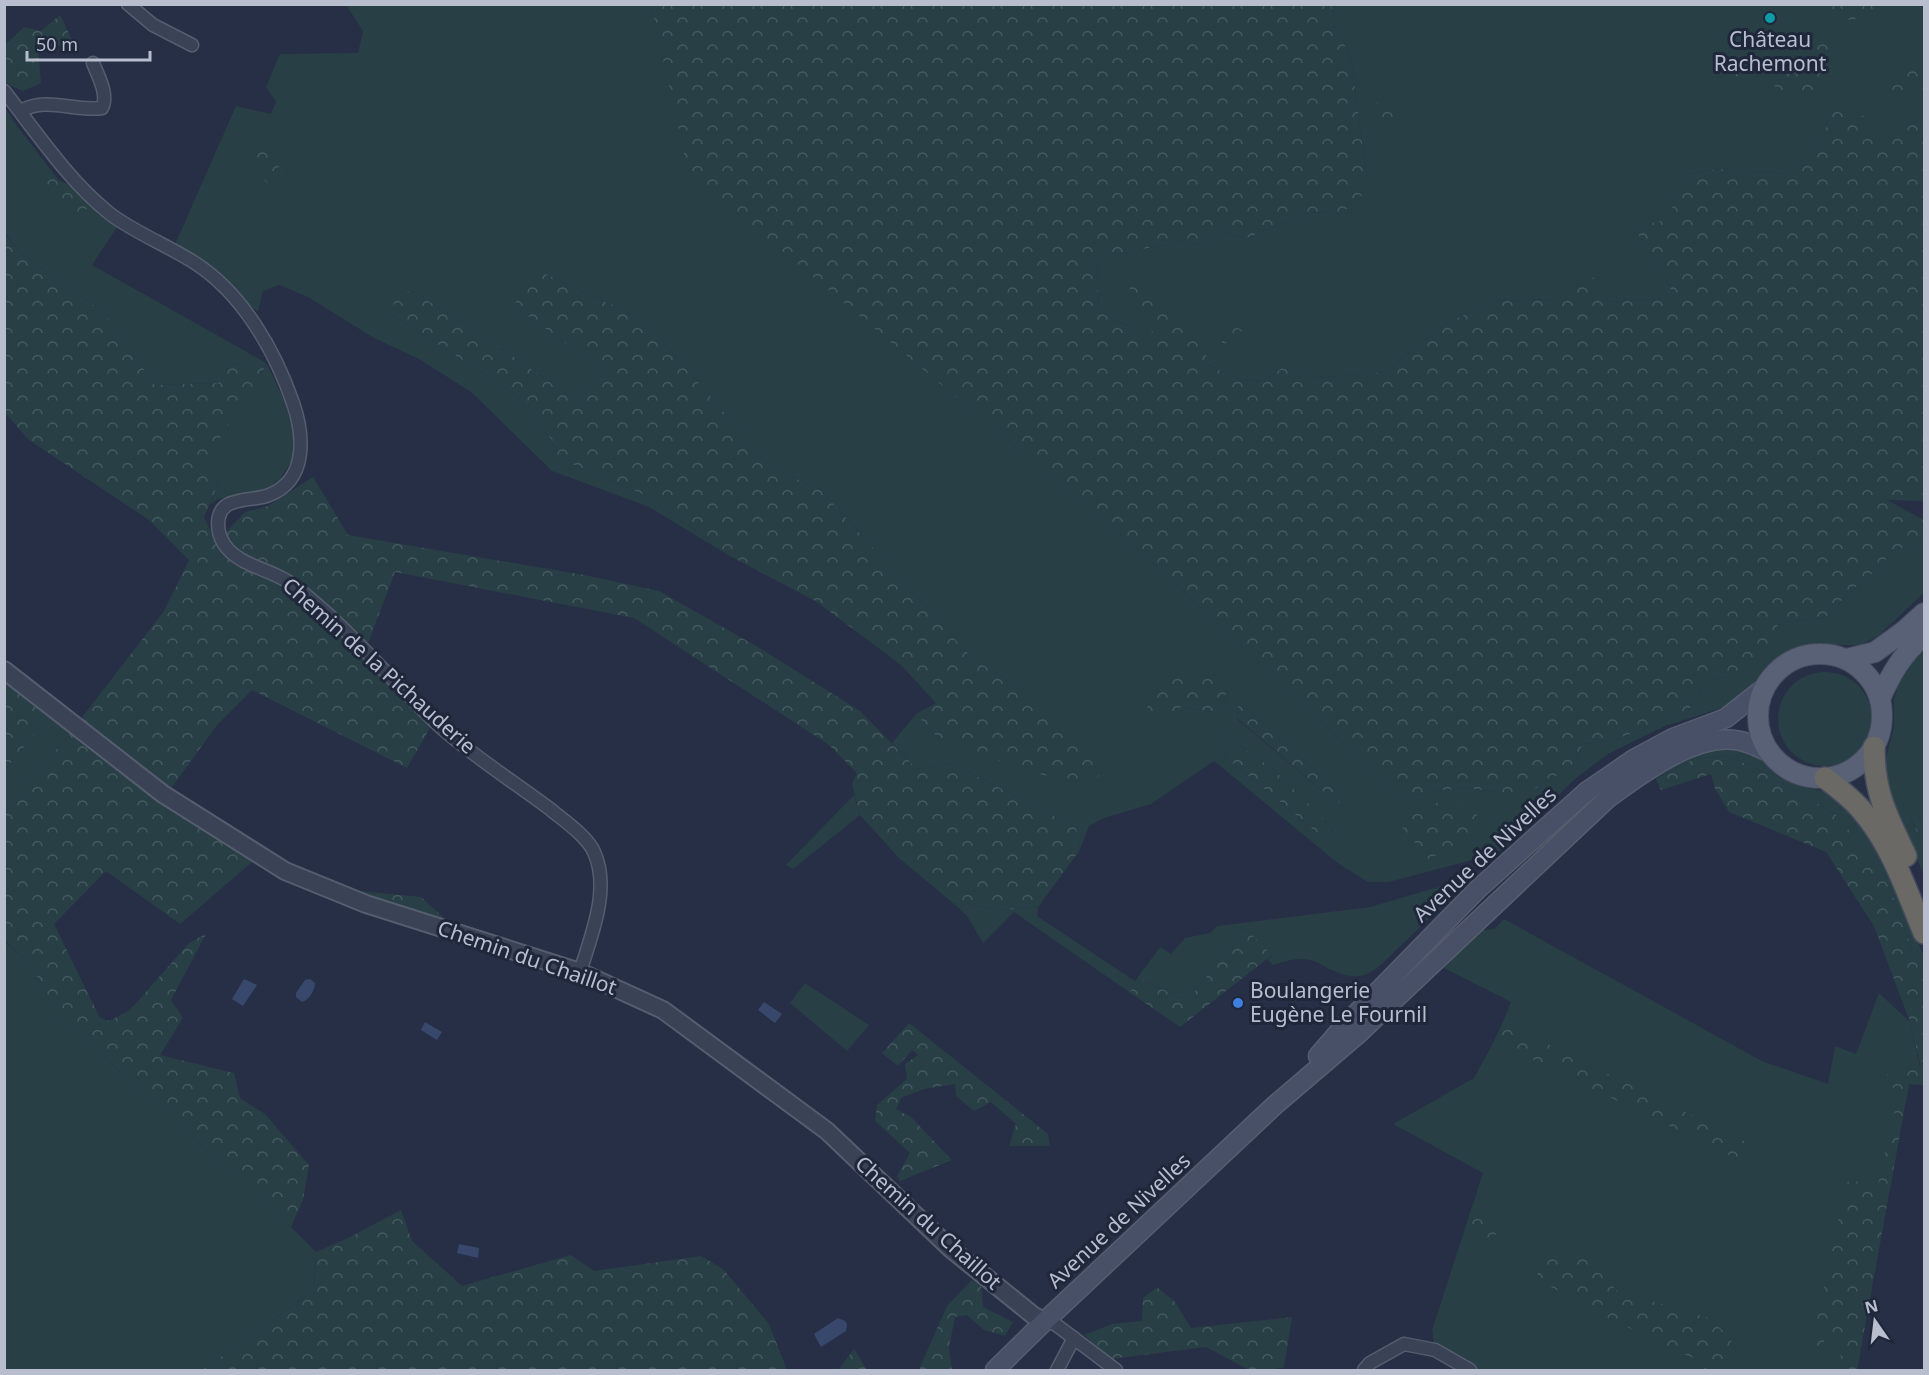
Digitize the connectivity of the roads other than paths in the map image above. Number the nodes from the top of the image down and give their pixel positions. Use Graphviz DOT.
graph roads {
  1 [pos="128,4"];
  2 [pos="192,45"];
  3 [pos="93,63"];
  4 [pos="4,91"];
  5 [pos="21,111"];
  6 [pos="1924,613"];
  7 [pos="1924,635"];
  8 [pos="1846,659"];
  9 [pos="4,670"];
  10 [pos="1764,688"];
  11 [pos="1880,699"];
  12 [pos="1874,747"];
  13 [pos="1770,753"];
  14 [pos="1825,778"];
  15 [pos="1924,898"];
  16 [pos="1924,933"];
  17 [pos="580,972"];
  18 [pos="1275,1105"];
  19 [pos="1045,1321"];
  20 [pos="1074,1338"];
  21 [pos="996,1371"];
  22 [pos="1057,1371"];
  23 [pos="1116,1371"];
  24 [pos="1364,1371"];
  25 [pos="1470,1371"];
  1 -- 2 [label="street"];
  3 -- 5 [label="street"];
  4 -- 5 [label="street"];
  5 -- 17 [label="street, Chemin de la Pichauderie"];
  6 -- 8 [label="main road"];
  7 -- 11 [label="main road"];
  8 -- 10 [label="main road"];
  8 -- 11 [label="main road"];
  9 -- 17 [label="street, Chemin du Chaillot"];
  10 -- 13 [label="main road"];
  10 -- 18 [label="main road, Avenue de Nivelles"];
  11 -- 12 [label="main road"];
  12 -- 14 [label="main road"];
  12 -- 15 [label="highway"];
  13 -- 14 [label="main road"];
  13 -- 18 [label="main road, Avenue de Nivelles"];
  14 -- 16 [label="highway"];
  17 -- 19 [label="street, Chemin du Chaillot"];
  18 -- 19 [label="main road, Avenue de Nivelles"];
  19 -- 20 [label="street"];
  19 -- 21 [label="main road, Avenue de Nivelles"];
  20 -- 22 [label="street"];
  20 -- 23 [label="street"];
  24 -- 25 [label="street"];
}
